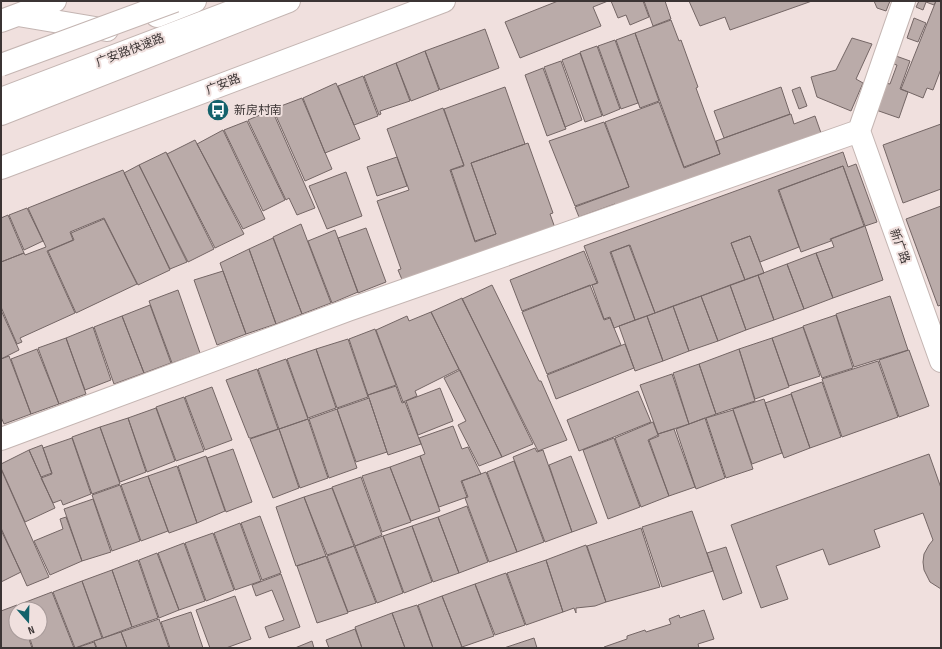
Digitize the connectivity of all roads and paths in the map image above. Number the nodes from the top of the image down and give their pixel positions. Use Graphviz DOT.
graph roads {
  1 [pos="55,1"];
  2 [pos="175,1"];
  3 [pos="195,1"];
  4 [pos="258,1"];
  5 [pos="289,1"];
  6 [pos="444,1"];
  7 [pos="904,1"];
  8 [pos="10,18"];
  9 [pos="114,32"];
  10 [pos="1,65"];
  11 [pos="1,75"];
  12 [pos="1,99"];
  13 [pos="1,114"];
  14 [pos="859,131"];
  15 [pos="1,168"];
  16 [pos="941,361"];
  17 [pos="1,439"];
  1 -- 8 [label="main road"];
  2 -- 10 [label="main road, bridge"];
  3 -- 9 [label="main road"];
  4 -- 12 [label="main road, 广安路快速路"];
  5 -- 13 [label="main road"];
  6 -- 15 [label="main road, 广安路"];
  7 -- 14 [label="main road"];
  8 -- 9 [label="main road"];
  9 -- 11 [label="main road"];
  14 -- 16 [label="main road, 新广路"];
  14 -- 17 [label="main road"];
}
